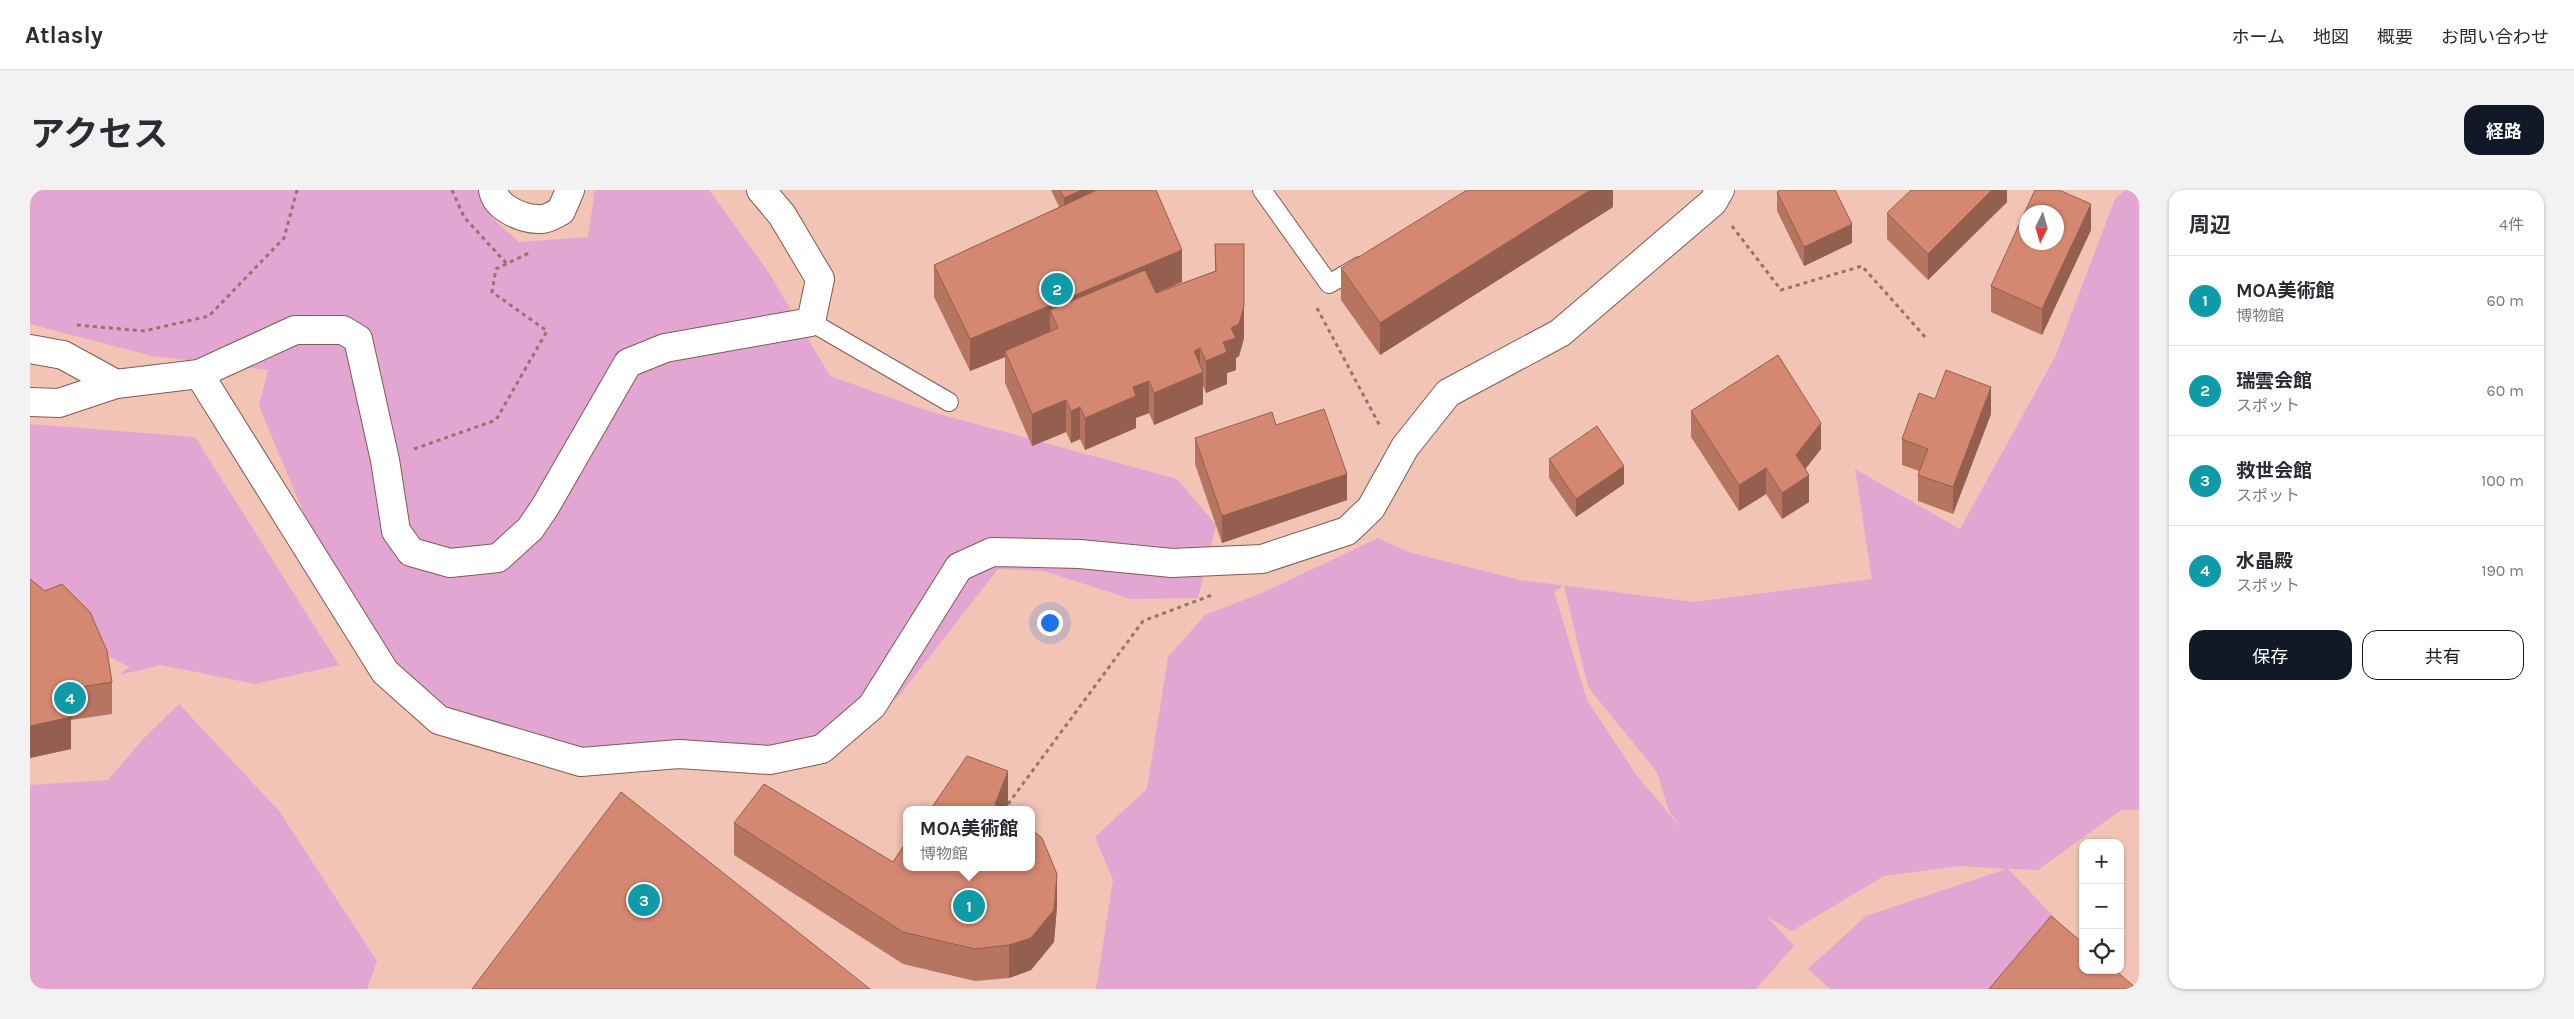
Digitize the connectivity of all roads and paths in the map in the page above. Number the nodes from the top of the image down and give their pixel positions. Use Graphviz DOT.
graph roads {
  1 [pos="297,190"];
  2 [pos="452,190"];
  3 [pos="493,190"];
  4 [pos="570,190"];
  5 [pos="761,190"];
  6 [pos="1262,190"];
  7 [pos="1717,196"];
  8 [pos="533,251"];
  9 [pos="1378,255"];
  10 [pos="507,264"];
  11 [pos="1315,303"];
  12 [pos="811,322"];
  13 [pos="68,324"];
  14 [pos="1926,338"];
  15 [pos="30,349"];
  16 [pos="199,374"];
  17 [pos="116,384"];
  18 [pos="30,402"];
  19 [pos="949,402"];
  20 [pos="1382,430"];
  21 [pos="385,460"];
  22 [pos="1142,621"];
  23 [pos="1008,804"];
  1 -- 13 [label="path"];
  2 -- 10 [label="path"];
  3 -- 4 [label="street"];
  5 -- 12 [label="street"];
  6 -- 9 [label="lane"];
  7 -- 14 [label="path"];
  7 -- 16 [label="street"];
  8 -- 10 [label="path"];
  10 -- 21 [label="path"];
  11 -- 20 [label="path"];
  12 -- 19 [label="lane"];
  12 -- 21 [label="street"];
  15 -- 17 [label="street"];
  16 -- 17 [label="street"];
  16 -- 21 [label="street"];
  17 -- 18 [label="street"];
  22 -- 23 [label="path"];
}
